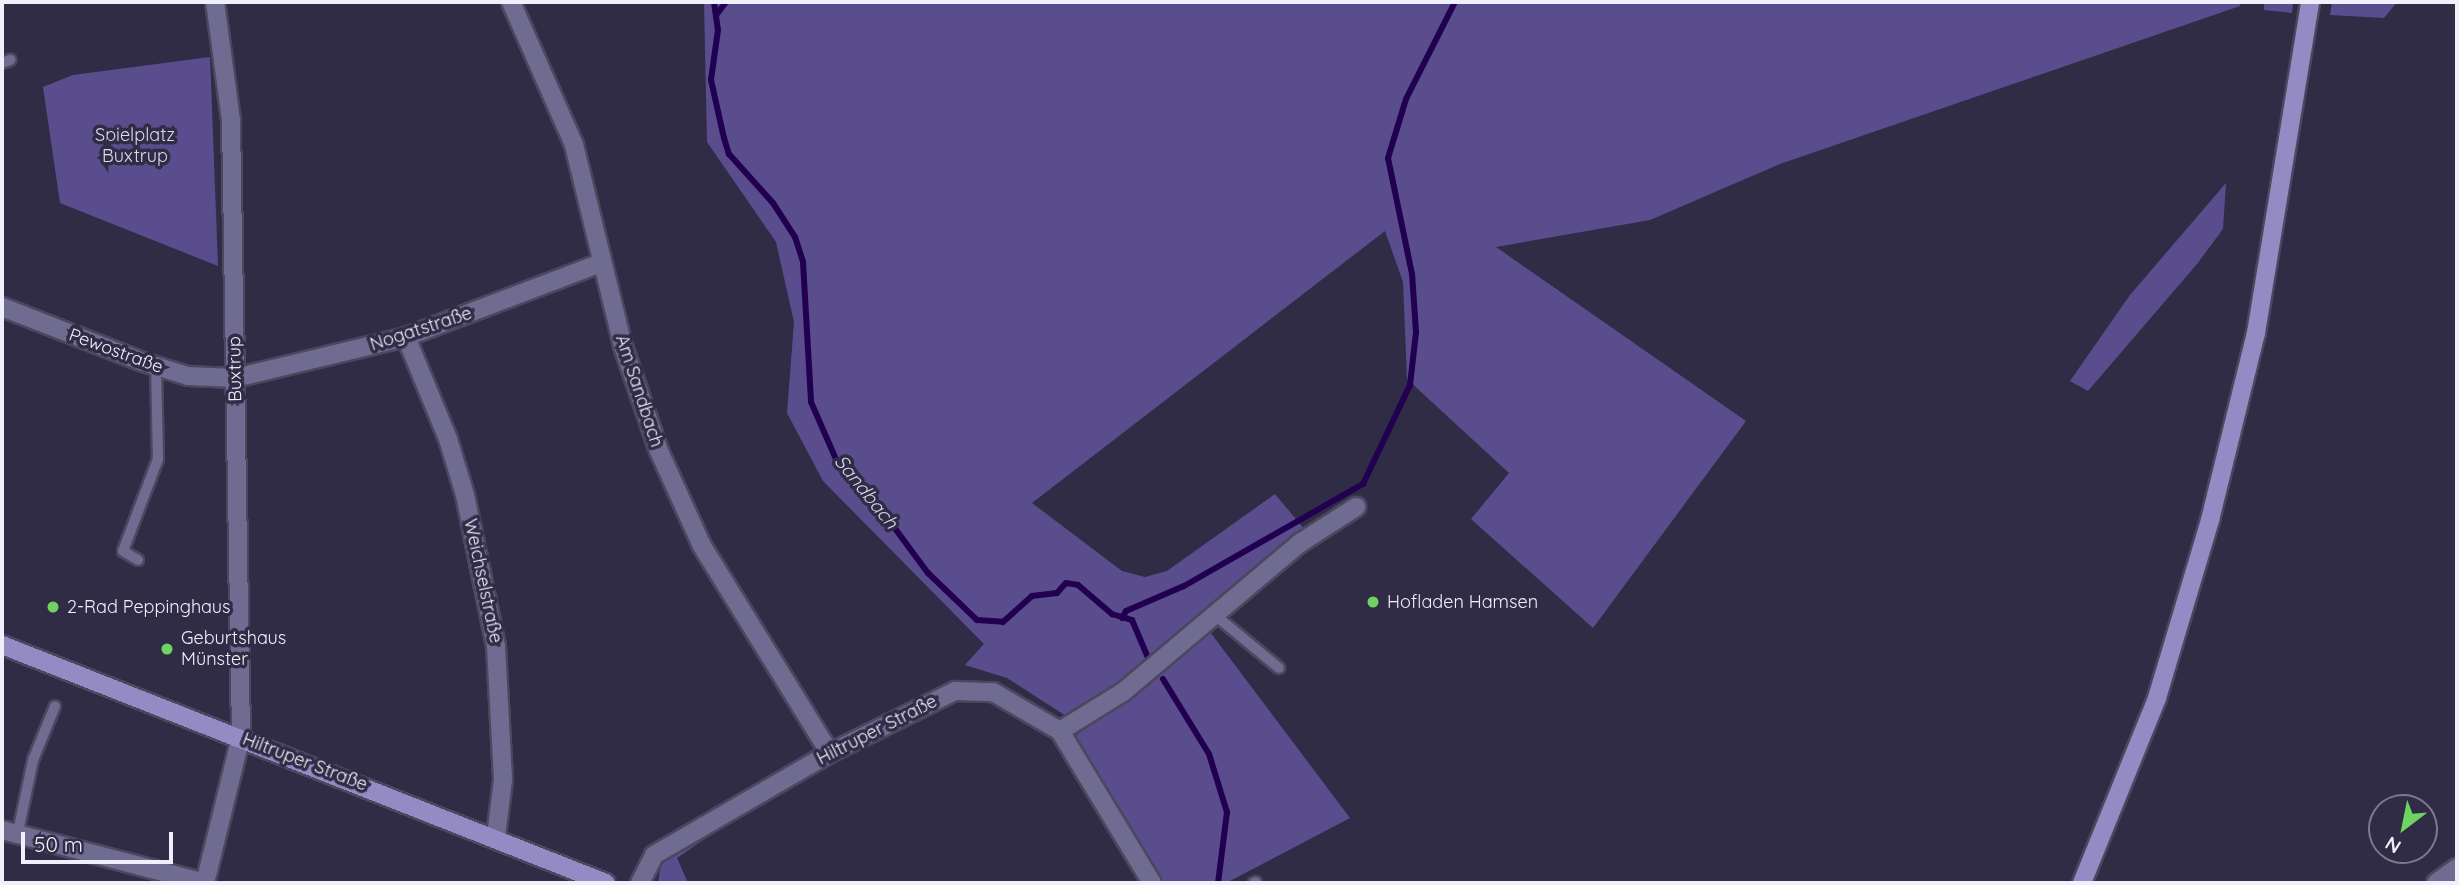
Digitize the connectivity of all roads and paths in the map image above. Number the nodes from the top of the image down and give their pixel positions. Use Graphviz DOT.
graph roads {
  1 [pos="215,2"];
  2 [pos="511,2"];
  3 [pos="2310,2"];
  4 [pos="601,263"];
  5 [pos="2,307"];
  6 [pos="406,337"];
  7 [pos="156,366"];
  8 [pos="235,378"];
  9 [pos="1356,507"];
  10 [pos="138,560"];
  11 [pos="1215,615"];
  12 [pos="2,645"];
  13 [pos="1279,668"];
  14 [pos="55,706"];
  15 [pos="1060,731"];
  16 [pos="241,736"];
  17 [pos="830,753"];
  18 [pos="10,831"];
  19 [pos="496,836"];
  20 [pos="2457,868"];
  21 [pos="205,883"];
  22 [pos="606,883"];
  23 [pos="640,883"];
  24 [pos="1152,883"];
  25 [pos="2082,883"];
  26 [pos="2436,883"];
  1 -- 8 [label="street, Buxtrup"];
  2 -- 4 [label="street, Am Sandbach"];
  3 -- 25 [label="main road"];
  4 -- 6 [label="street, Nogatstraße"];
  4 -- 17 [label="street, Am Sandbach"];
  5 -- 7 [label="street, Pewostraße"];
  6 -- 8 [label="street, Nogatstraße"];
  6 -- 19 [label="street, Weichselstraße"];
  7 -- 8 [label="street, Pewostraße"];
  7 -- 10 [label="lane"];
  8 -- 16 [label="street, Buxtrup"];
  9 -- 11 [label="street"];
  11 -- 13 [label="lane"];
  11 -- 15 [label="street"];
  12 -- 16 [label="main road, Hiltruper Straße"];
  14 -- 18 [label="lane"];
  15 -- 17 [label="street, Hiltruper Straße"];
  15 -- 24 [label="street, Hiltruper Straße"];
  16 -- 19 [label="main road, Hiltruper Straße"];
  16 -- 21 [label="street, Buxtrup"];
  17 -- 23 [label="street, Hiltruper Straße"];
  18 -- 21 [label="street"];
  19 -- 22 [label="main road, Hiltruper Straße"];
  20 -- 26 [label="street"];
}
